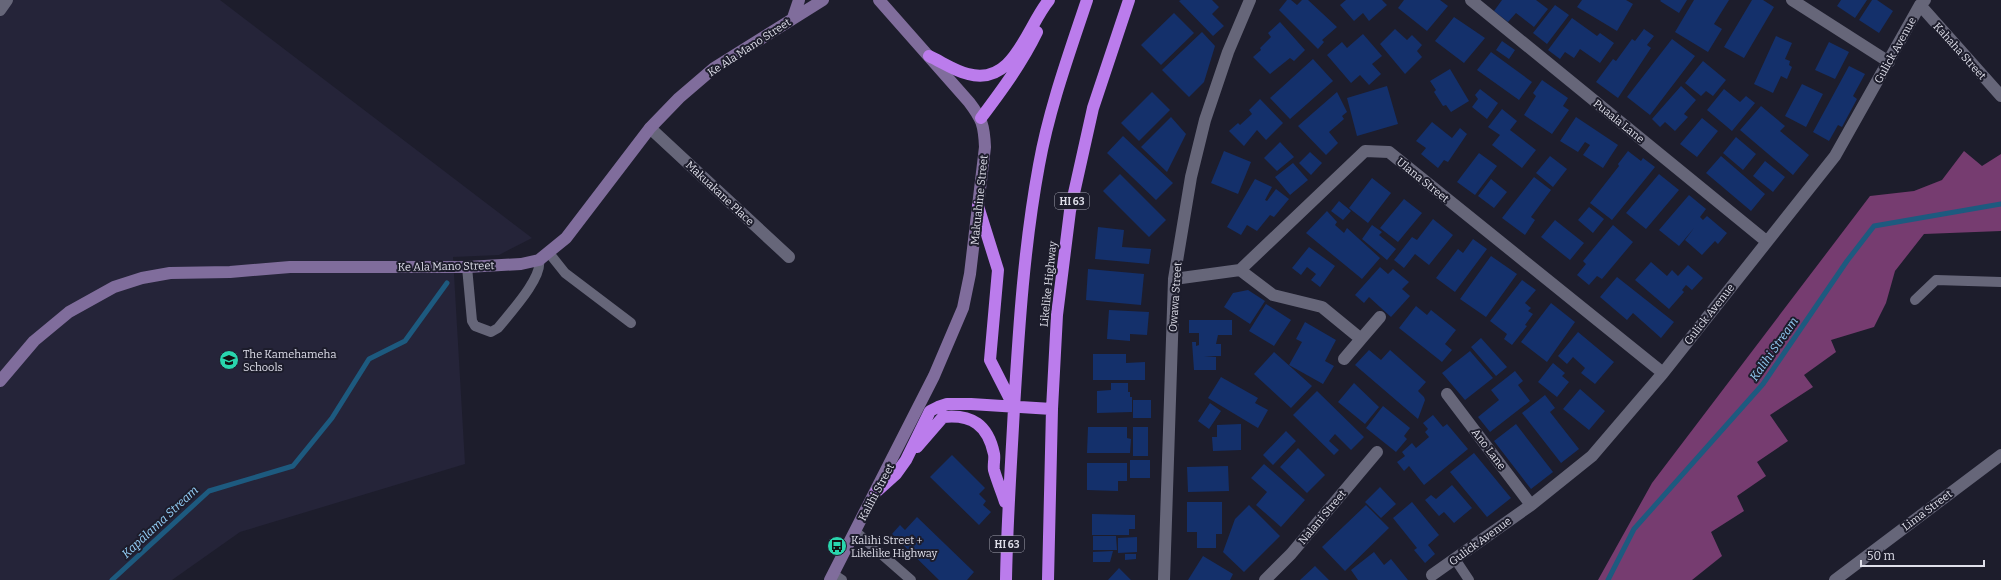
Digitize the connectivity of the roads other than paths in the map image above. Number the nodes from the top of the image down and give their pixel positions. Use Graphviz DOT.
graph roads {
  1 [pos="7,0"];
  2 [pos="799,0"];
  3 [pos="823,0"];
  4 [pos="879,0"];
  5 [pos="1049,0"];
  6 [pos="1052,0"];
  7 [pos="1087,0"];
  8 [pos="1129,0"];
  9 [pos="1250,0"];
  10 [pos="1471,0"];
  11 [pos="1792,0"];
  12 [pos="1922,3"];
  13 [pos="0,10"];
  14 [pos="793,18"];
  15 [pos="929,56"];
  16 [pos="1889,62"];
  17 [pos="2001,96"];
  18 [pos="981,118"];
  19 [pos="650,128"];
  20 [pos="978,206"];
  21 [pos="1766,241"];
  22 [pos="549,253"];
  23 [pos="789,257"];
  24 [pos="538,260"];
  25 [pos="467,266"];
  26 [pos="1240,270"];
  27 [pos="1174,279"];
  28 [pos="2001,282"];
  29 [pos="1915,300"];
  30 [pos="1380,317"];
  31 [pos="631,323"];
  32 [pos="1361,339"];
  33 [pos="1344,360"];
  34 [pos="1663,373"];
  35 [pos="0,382"];
  36 [pos="1448,394"];
  37 [pos="1014,408"];
  38 [pos="1052,409"];
  39 [pos="910,425"];
  40 [pos="1377,452"];
  41 [pos="2001,455"];
  42 [pos="906,460"];
  43 [pos="876,492"];
  44 [pos="1531,505"];
  45 [pos="1007,508"];
  46 [pos="855,530"];
  47 [pos="1455,559"];
  48 [pos="1432,575"];
  49 [pos="835,578"];
  50 [pos="911,580"];
  51 [pos="1006,580"];
  52 [pos="1048,580"];
  53 [pos="1164,580"];
  54 [pos="1264,580"];
  55 [pos="1469,580"];
  56 [pos="1835,580"];
  1 -- 13 [label="street"];
  2 -- 14 [label="street"];
  3 -- 14 [label="street, Ke Ala Mano Street"];
  4 -- 15 [label="street"];
  5 -- 15 [label="highway"];
  6 -- 18 [label="highway"];
  7 -- 37 [label="highway, HI 63"];
  8 -- 38 [label="highway, Likelike Highway / HI 63"];
  9 -- 27 [label="street, Owawa Street"];
  10 -- 21 [label="street, Puaala Lane"];
  11 -- 16 [label="street"];
  12 -- 16 [label="street, Gulick Avenue"];
  12 -- 17 [label="street, Kahaha Street"];
  14 -- 19 [label="street, Ke Ala Mano Street"];
  15 -- 18 [label="street"];
  16 -- 21 [label="street, Gulick Avenue"];
  18 -- 20 [label="street, Makuahine Street"];
  19 -- 22 [label="street, Ke Ala Mano Street"];
  19 -- 23 [label="street, Makuakane Place"];
  20 -- 37 [label="highway"];
  20 -- 39 [label="street, Makuahine Street"];
  21 -- 34 [label="street, Gulick Avenue"];
  22 -- 24 [label="street, Ke Ala Mano Street"];
  22 -- 31 [label="lane"];
  24 -- 25 [label="street, Ke Ala Mano Street"];
  24 -- 25 [label="lane"];
  25 -- 35 [label="street, Ke Ala Mano Street"];
  26 -- 27 [label="street"];
  26 -- 32 [label="street"];
  26 -- 34 [label="street, Ulana Street"];
  27 -- 53 [label="street, Owawa Street"];
  28 -- 29 [label="lane"];
  30 -- 32 [label="street"];
  32 -- 33 [label="street"];
  34 -- 44 [label="street, Gulick Avenue"];
  36 -- 44 [label="street, Ano Lane"];
  37 -- 38 [label="highway"];
  37 -- 42 [label="highway"];
  37 -- 45 [label="highway, HI 63"];
  38 -- 52 [label="highway, Likelike Highway / HI 63"];
  39 -- 43 [label="street, Kalihi Street"];
  40 -- 54 [label="street, Nalani Street"];
  41 -- 56 [label="street, Lima Street"];
  42 -- 43 [label="highway"];
  42 -- 45 [label="highway"];
  43 -- 46 [label="street, Kalihi Street"];
  44 -- 47 [label="street, Gulick Avenue"];
  45 -- 51 [label="highway, HI 63"];
  46 -- 49 [label="street, Kalihi Street"];
  46 -- 50 [label="lane"];
  47 -- 48 [label="street, Gulick Avenue"];
  47 -- 55 [label="lane"];
}
